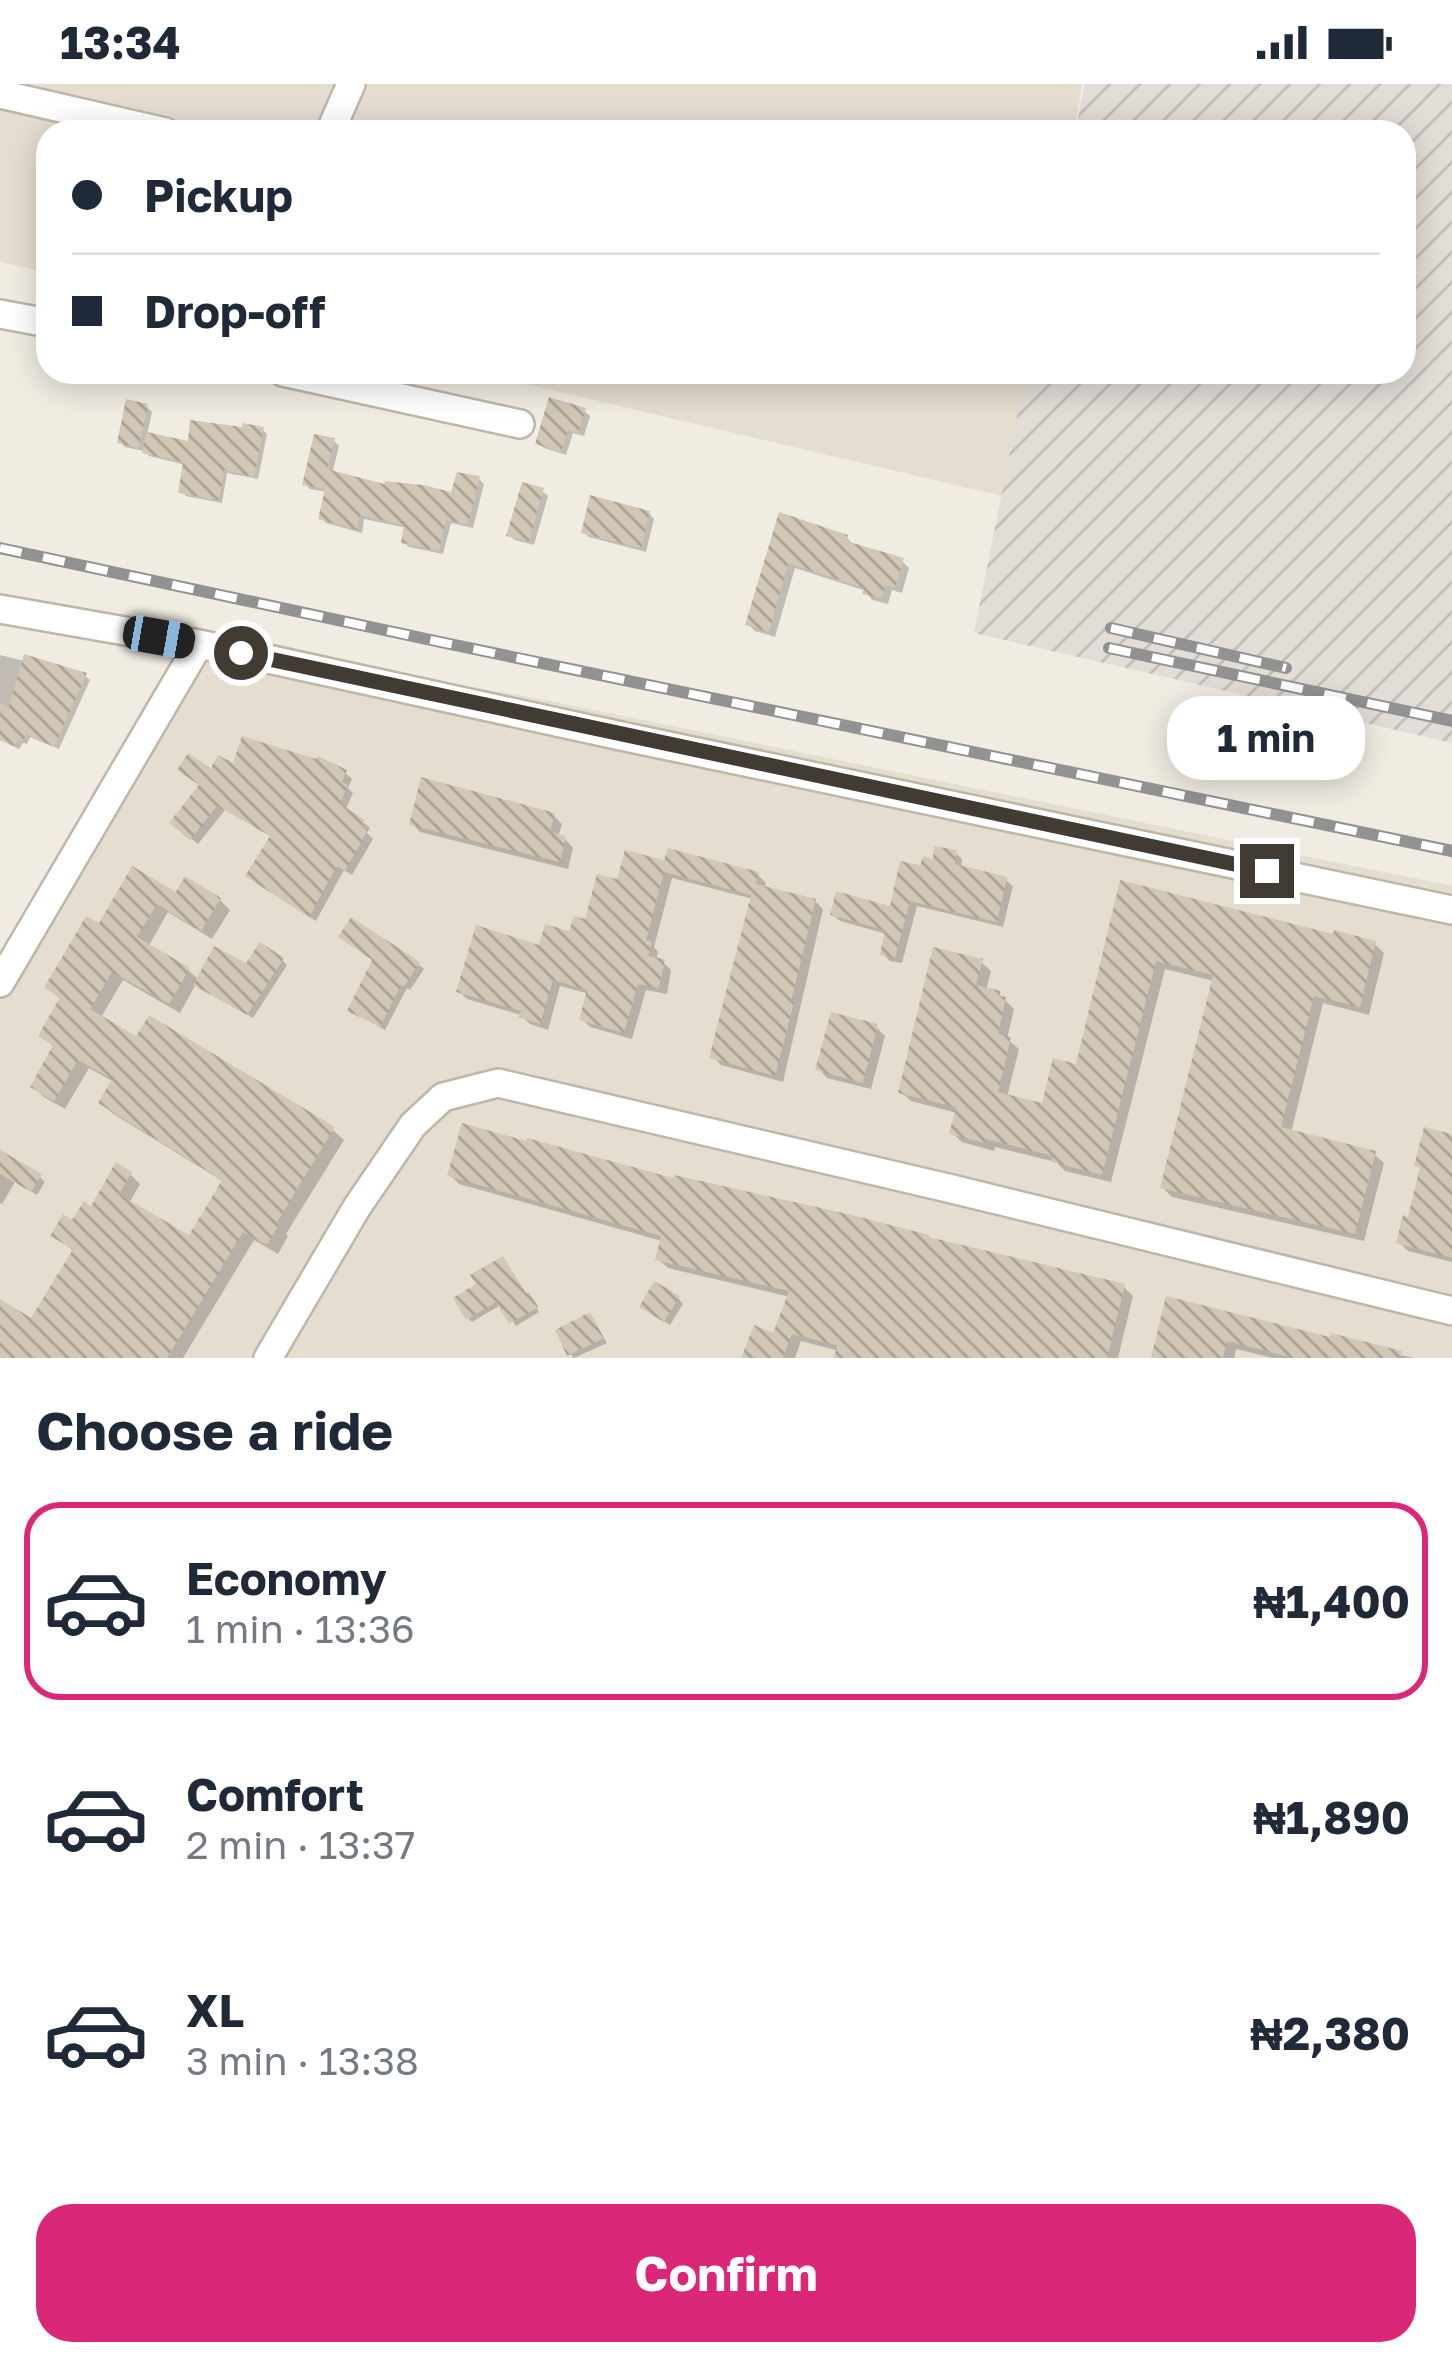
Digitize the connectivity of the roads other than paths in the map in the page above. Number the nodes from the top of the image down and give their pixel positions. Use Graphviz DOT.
graph roads {
  1 [pos="351,84"];
  2 [pos="0,94"];
  3 [pos="113,120"];
  4 [pos="335,120"];
  5 [pos="0,314"];
  6 [pos="36,321"];
  7 [pos="338,384"];
  8 [pos="520,424"];
  9 [pos="0,609"];
  10 [pos="199,644"];
  11 [pos="1452,910"];
  12 [pos="0,983"];
  13 [pos="1452,1311"];
  14 [pos="268,1358"];
  1 -- 4 [label="street"];
  2 -- 3 [label="street"];
  5 -- 6 [label="street"];
  7 -- 8 [label="street"];
  9 -- 10 [label="street"];
  10 -- 11 [label="street"];
  10 -- 12 [label="street"];
  13 -- 14 [label="street"];
}
